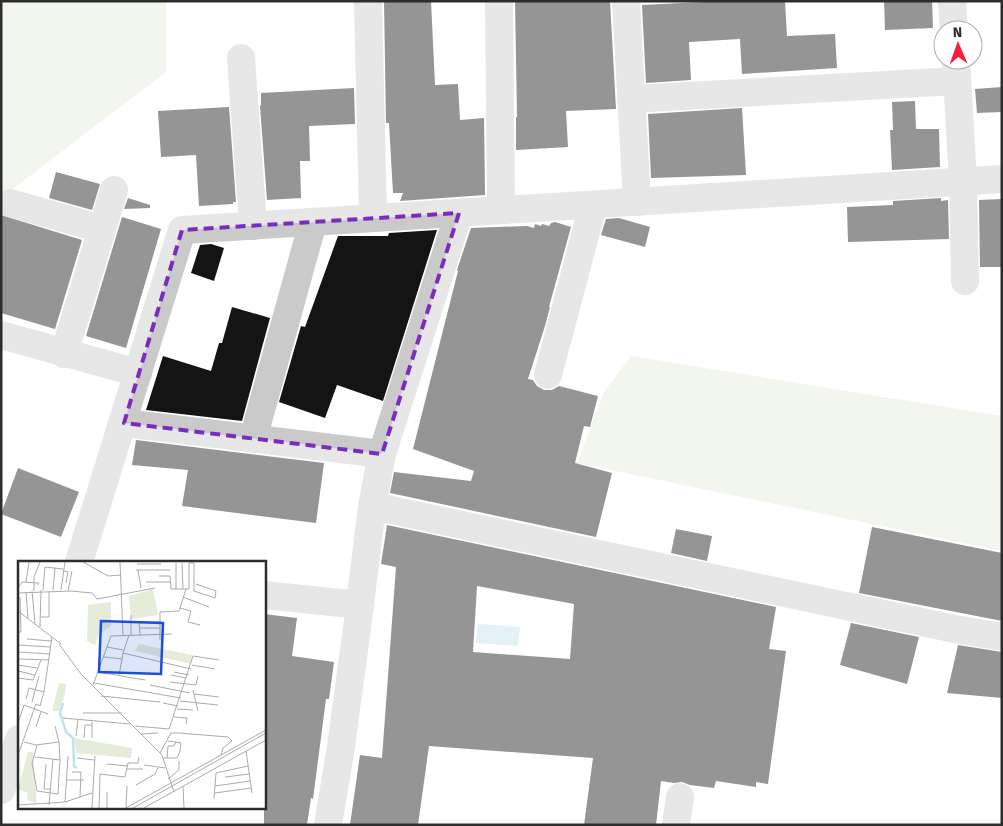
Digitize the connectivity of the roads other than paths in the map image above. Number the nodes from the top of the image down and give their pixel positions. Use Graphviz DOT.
graph roads {
  1 [pos="368,1"];
  2 [pos="499,1"];
  3 [pos="626,1"];
  4 [pos="952,1"];
  5 [pos="953,20"];
  6 [pos="241,58"];
  7 [pos="957,70"];
  8 [pos="631,99"];
  9 [pos="1002,179"];
  10 [pos="963,181"];
  11 [pos="114,190"];
  12 [pos="637,202"];
  13 [pos="10,203"];
  14 [pos="593,205"];
  15 [pos="501,210"];
  16 [pos="459,213"];
  17 [pos="374,218"];
  18 [pos="313,222"];
  19 [pos="253,226"];
  20 [pos="102,229"];
  21 [pos="965,281"];
  22 [pos="1,335"];
  23 [pos="64,354"];
  24 [pos="138,373"];
  25 [pos="548,375"];
  26 [pos="124,423"];
  27 [pos="253,439"];
  28 [pos="382,454"];
  29 [pos="372,506"];
  30 [pos="79,561"];
  31 [pos="265,595"];
  32 [pos="360,605"];
  33 [pos="1002,637"];
  34 [pos="18,743"];
  35 [pos="1,790"];
  36 [pos="680,797"];
  37 [pos="328,825"];
  38 [pos="676,825"];
  1 -- 17 [label="street"];
  2 -- 15 [label="street"];
  3 -- 8 [label="street"];
  4 -- 5 [label="street"];
  6 -- 19 [label="street"];
  7 -- 8 [label="street"];
  7 -- 10 [label="street"];
  8 -- 12 [label="street"];
  9 -- 10 [label="street"];
  10 -- 12 [label="street"];
  10 -- 21 [label="street"];
  11 -- 20 [label="street"];
  12 -- 14 [label="street"];
  13 -- 20 [label="street"];
  14 -- 15 [label="street"];
  14 -- 25 [label="street"];
  15 -- 16 [label="street"];
  16 -- 17 [label="street"];
  16 -- 28 [label="street"];
  17 -- 18 [label="street"];
  18 -- 19 [label="street"];
  18 -- 27 [label="street"];
  19 -- 24 [label="street"];
  20 -- 23 [label="street"];
  22 -- 23 [label="street"];
  23 -- 24 [label="street"];
  24 -- 26 [label="street"];
  26 -- 27 [label="street"];
  26 -- 30 [label="street"];
  27 -- 28 [label="street"];
  28 -- 29 [label="street"];
  29 -- 32 [label="street"];
  29 -- 33 [label="street"];
  31 -- 32 [label="street"];
  32 -- 37 [label="street"];
  34 -- 35 [label="street"];
  36 -- 38 [label="street"];
}
